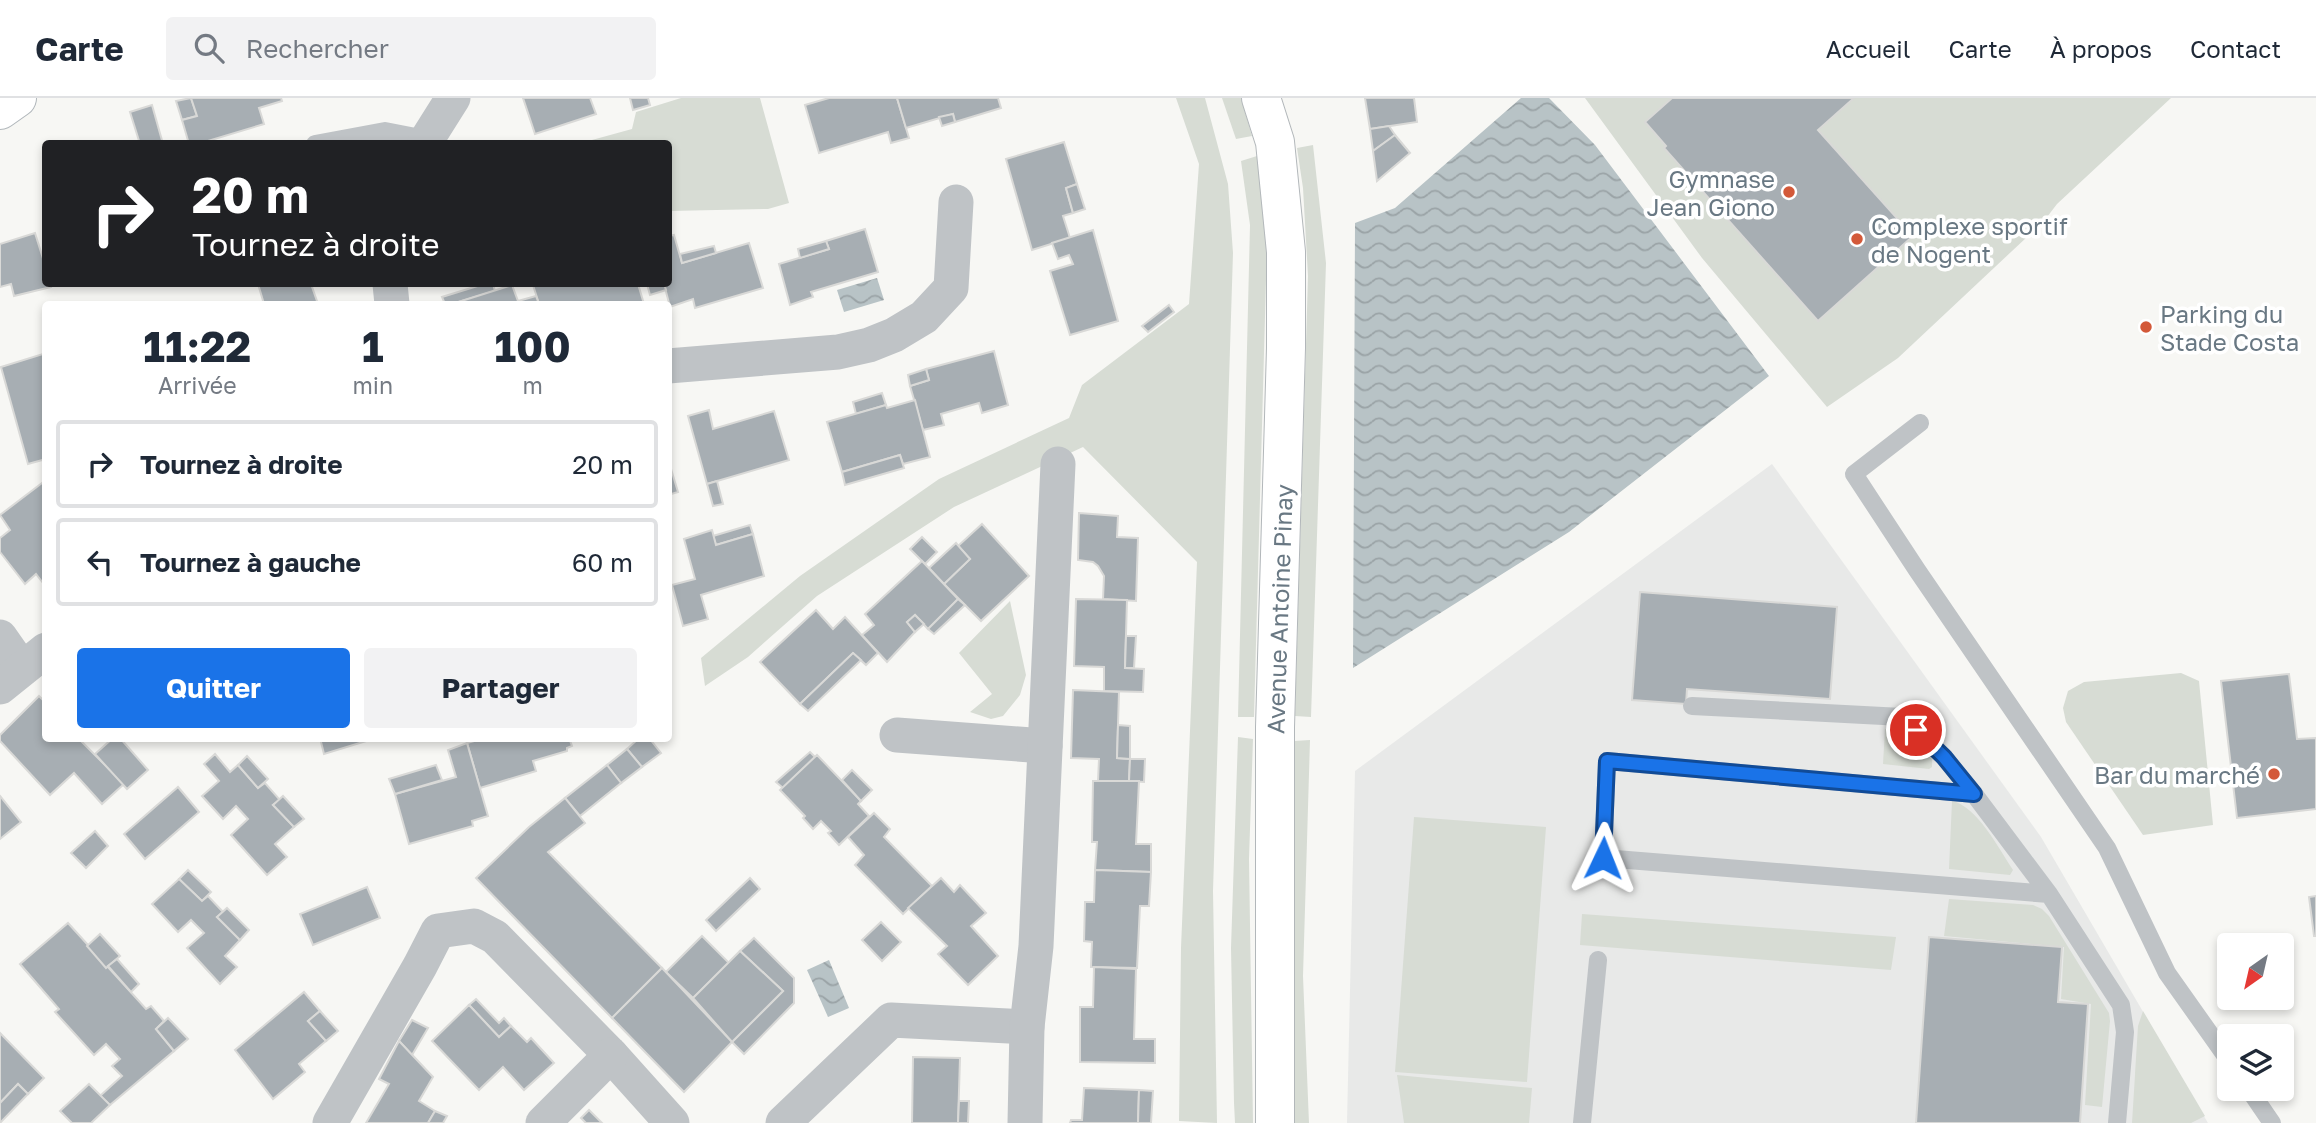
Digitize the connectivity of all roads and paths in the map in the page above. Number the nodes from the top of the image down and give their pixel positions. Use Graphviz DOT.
graph roads {
  1 [pos="17,98"];
  2 [pos="453,98"];
  3 [pos="1261,98"];
  4 [pos="0,110"];
  5 [pos="337,140"];
  6 [pos="421,140"];
  7 [pos="426,140"];
  8 [pos="956,202"];
  9 [pos="672,366"];
  10 [pos="1920,424"];
  11 [pos="1058,464"];
  12 [pos="0,637"];
  13 [pos="22,668"];
  14 [pos="1692,706"];
  15 [pos="897,736"];
  16 [pos="1045,746"];
  17 [pos="1974,794"];
  18 [pos="2049,894"];
  19 [pos="1598,960"];
  20 [pos="1027,1027"];
  21 [pos="2217,1044"];
  22 [pos="611,1055"];
  23 [pos="2257,1101"];
  24 [pos="330,1123"];
  25 [pos="543,1123"];
  26 [pos="672,1123"];
  27 [pos="783,1123"];
  28 [pos="1025,1123"];
  29 [pos="1275,1123"];
  30 [pos="1582,1123"];
  31 [pos="2117,1123"];
  32 [pos="2272,1123"];
  1 -- 4 [label="main road"];
  2 -- 7 [label="street"];
  3 -- 29 [label="main road, Avenue Antoine Pinay"];
  5 -- 6 [label="lane"];
  8 -- 9 [label="street"];
  10 -- 21 [label="lane"];
  11 -- 16 [label="street"];
  12 -- 13 [label="street"];
  14 -- 17 [label="lane"];
  15 -- 16 [label="street"];
  16 -- 20 [label="street"];
  17 -- 18 [label="lane"];
  17 -- 18 [label="lane"];
  18 -- 31 [label="lane"];
  19 -- 30 [label="lane"];
  20 -- 27 [label="street"];
  20 -- 28 [label="street"];
  22 -- 24 [label="street"];
  22 -- 25 [label="street"];
  22 -- 26 [label="street"];
  23 -- 32 [label="lane"];
}
